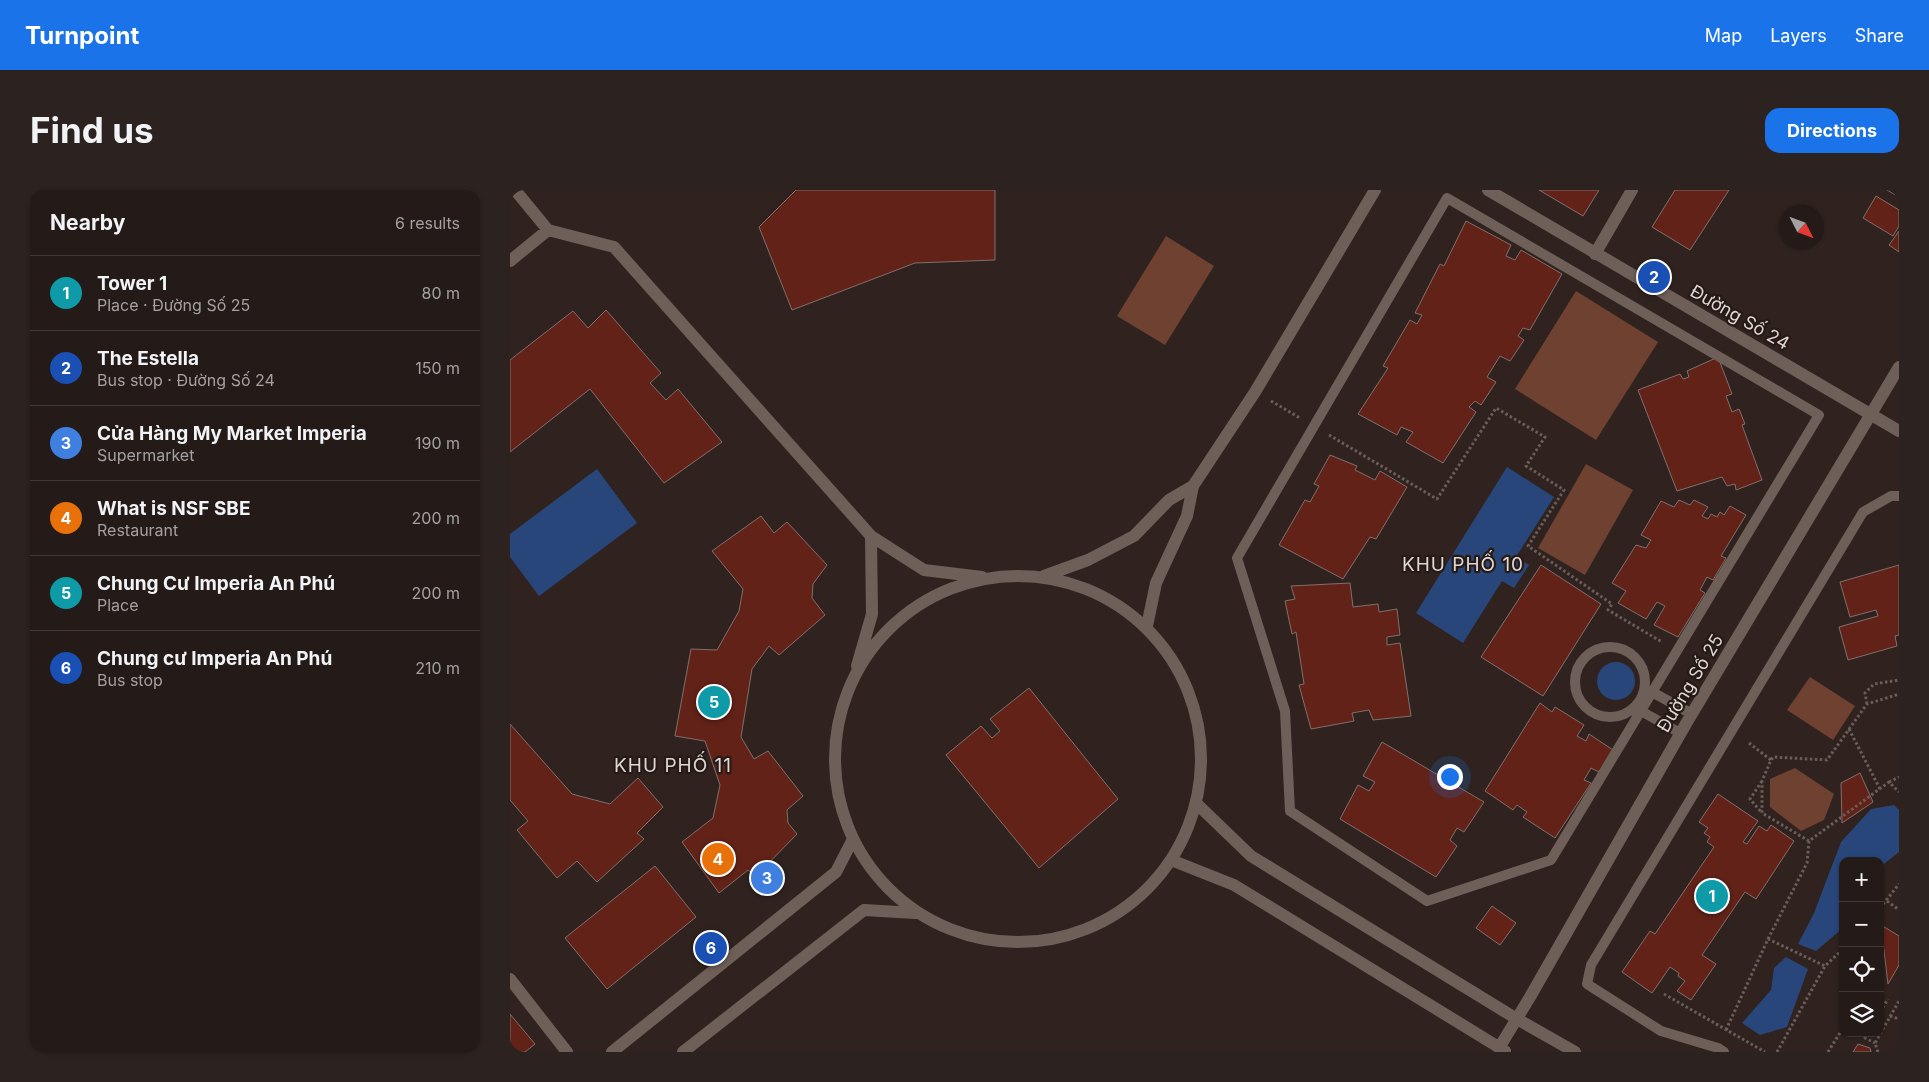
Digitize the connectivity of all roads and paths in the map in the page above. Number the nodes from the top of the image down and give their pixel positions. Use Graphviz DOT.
graph roads {
  1 [pos="515,190"];
  2 [pos="1375,190"];
  3 [pos="1488,190"];
  4 [pos="1632,190"];
  5 [pos="548,230"];
  6 [pos="1595,254"];
  7 [pos="510,261"];
  8 [pos="1899,367"];
  9 [pos="1255,392"];
  10 [pos="1870,414"];
  11 [pos="1314,426"];
  12 [pos="1899,431"];
  13 [pos="1193,486"];
  14 [pos="1899,496"];
  15 [pos="871,536"];
  16 [pos="1044,576"];
  17 [pos="985,577"];
  18 [pos="1148,626"];
  19 [pos="1678,650"];
  20 [pos="853,676"];
  21 [pos="1899,680"];
  22 [pos="1652,692"];
  23 [pos="1899,694"];
  24 [pos="1644,701"];
  25 [pos="1867,704"];
  26 [pos="1641,712"];
  27 [pos="1692,714"];
  28 [pos="1849,729"];
  29 [pos="1680,733"];
  30 [pos="1749,743"];
  31 [pos="1771,760"];
  32 [pos="1899,777"];
  33 [pos="1762,780"];
  34 [pos="1889,782"];
  35 [pos="1880,789"];
  36 [pos="1899,792"];
  37 [pos="1197,804"];
  38 [pos="1762,814"];
  39 [pos="852,841"];
  40 [pos="1809,841"];
  41 [pos="1171,860"];
  42 [pos="1899,884"];
  43 [pos="1887,900"];
  44 [pos="1884,903"];
  45 [pos="1899,910"];
  46 [pos="915,913"];
  47 [pos="1768,939"];
  48 [pos="1839,953"];
  49 [pos="1825,966"];
  50 [pos="510,979"];
  51 [pos="1664,994"];
  52 [pos="1888,999"];
  53 [pos="1899,1001"];
  54 [pos="1884,1006"];
  55 [pos="1890,1016"];
  56 [pos="1899,1016"];
  57 [pos="1518,1019"];
  58 [pos="1726,1030"];
  59 [pos="1839,1034"];
  60 [pos="1866,1037"];
  61 [pos="1875,1043"];
  62 [pos="1503,1050"];
  63 [pos="567,1052"];
  64 [pos="612,1052"];
  65 [pos="683,1052"];
  66 [pos="1575,1052"];
  67 [pos="1724,1052"];
  68 [pos="1765,1052"];
  69 [pos="1777,1052"];
  70 [pos="1828,1052"];
  71 [pos="1878,1052"];
  1 -- 5 [label="street"];
  2 -- 9 [label="street"];
  3 -- 6 [label="street, Đường Số 24"];
  4 -- 6 [label="street"];
  5 -- 7 [label="street"];
  5 -- 15 [label="street"];
  6 -- 10 [label="street, Đường Số 24"];
  8 -- 10 [label="street, Đường Số 25"];
  9 -- 11 [label="path"];
  9 -- 13 [label="street"];
  10 -- 12 [label="street"];
  10 -- 27 [label="street, Đường Số 25"];
  11 -- 19 [label="path"];
  11 -- 19 [label="lane"];
  11 -- 26 [label="lane"];
  13 -- 16 [label="street"];
  13 -- 18 [label="street"];
  14 -- 67 [label="lane"];
  15 -- 17 [label="street"];
  15 -- 20 [label="street"];
  16 -- 17 [label="street"];
  16 -- 18 [label="street"];
  17 -- 20 [label="street"];
  18 -- 37 [label="street"];
  19 -- 22 [label="lane"];
  20 -- 39 [label="street"];
  21 -- 25 [label="path"];
  22 -- 24 [label="lane"];
  22 -- 27 [label="lane"];
  23 -- 25 [label="path"];
  24 -- 24 [label="lane"];
  24 -- 26 [label="lane"];
  25 -- 28 [label="path"];
  26 -- 29 [label="lane"];
  27 -- 29 [label="street, Đường Số 25"];
  28 -- 31 [label="path"];
  28 -- 35 [label="path"];
  29 -- 57 [label="street, Đường Số 25"];
  30 -- 31 [label="path"];
  31 -- 33 [label="path"];
  32 -- 34 [label="path"];
  33 -- 38 [label="path"];
  33 -- 38 [label="path"];
  34 -- 35 [label="path"];
  34 -- 36 [label="path"];
  35 -- 40 [label="path"];
  37 -- 41 [label="street"];
  37 -- 57 [label="street"];
  38 -- 40 [label="path"];
  39 -- 46 [label="street"];
  39 -- 64 [label="street"];
  40 -- 47 [label="path"];
  41 -- 46 [label="street"];
  41 -- 62 [label="street"];
  42 -- 43 [label="path"];
  43 -- 44 [label="path"];
  43 -- 45 [label="path"];
  46 -- 65 [label="street"];
  47 -- 49 [label="path"];
  47 -- 58 [label="path"];
  48 -- 49 [label="path"];
  49 -- 69 [label="path"];
  50 -- 63 [label="street"];
  51 -- 58 [label="path"];
  52 -- 54 [label="path"];
  53 -- 55 [label="path"];
  55 -- 56 [label="path"];
  55 -- 61 [label="path"];
  57 -- 62 [label="street, Đường Số 25"];
  57 -- 66 [label="street"];
  58 -- 68 [label="path"];
  59 -- 70 [label="path"];
  60 -- 61 [label="path"];
  61 -- 71 [label="path"];
}
